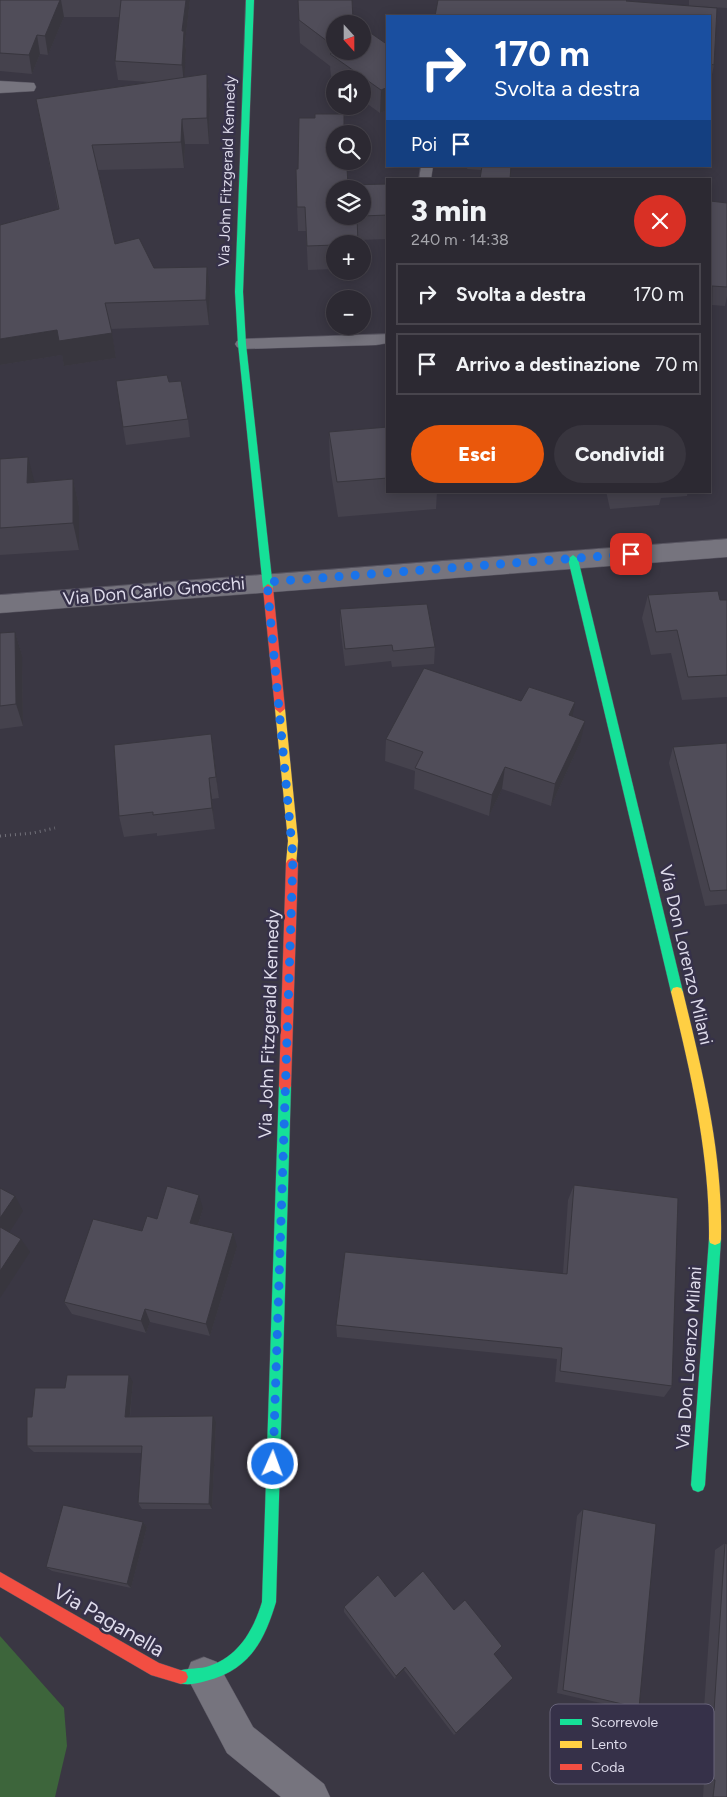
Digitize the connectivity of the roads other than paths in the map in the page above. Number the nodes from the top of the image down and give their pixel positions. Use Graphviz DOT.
graph roads {
  1 [pos="250,0"];
  2 [pos="0,87"];
  3 [pos="27,87"];
  4 [pos="386,338"];
  5 [pos="242,344"];
  6 [pos="727,548"];
  7 [pos="573,559"];
  8 [pos="267,582"];
  9 [pos="0,604"];
  10 [pos="698,1485"];
  11 [pos="0,1579"];
  12 [pos="204,1675"];
  13 [pos="310,1797"];
  1 -- 5 [label="street, Via John Fitzgerald Kennedy"];
  2 -- 3 [label="street"];
  4 -- 5 [label="lane"];
  5 -- 8 [label="street, Via John Fitzgerald Kennedy"];
  6 -- 7 [label="street, Via Don Carlo Gnocchi"];
  7 -- 8 [label="street, Via Don Carlo Gnocchi"];
  7 -- 10 [label="street, Via Don Lorenzo Milani"];
  8 -- 9 [label="street, Via Don Carlo Gnocchi"];
  8 -- 12 [label="street, Via John Fitzgerald Kennedy"];
  11 -- 12 [label="street, Via Paganella"];
  12 -- 13 [label="street"];
}
